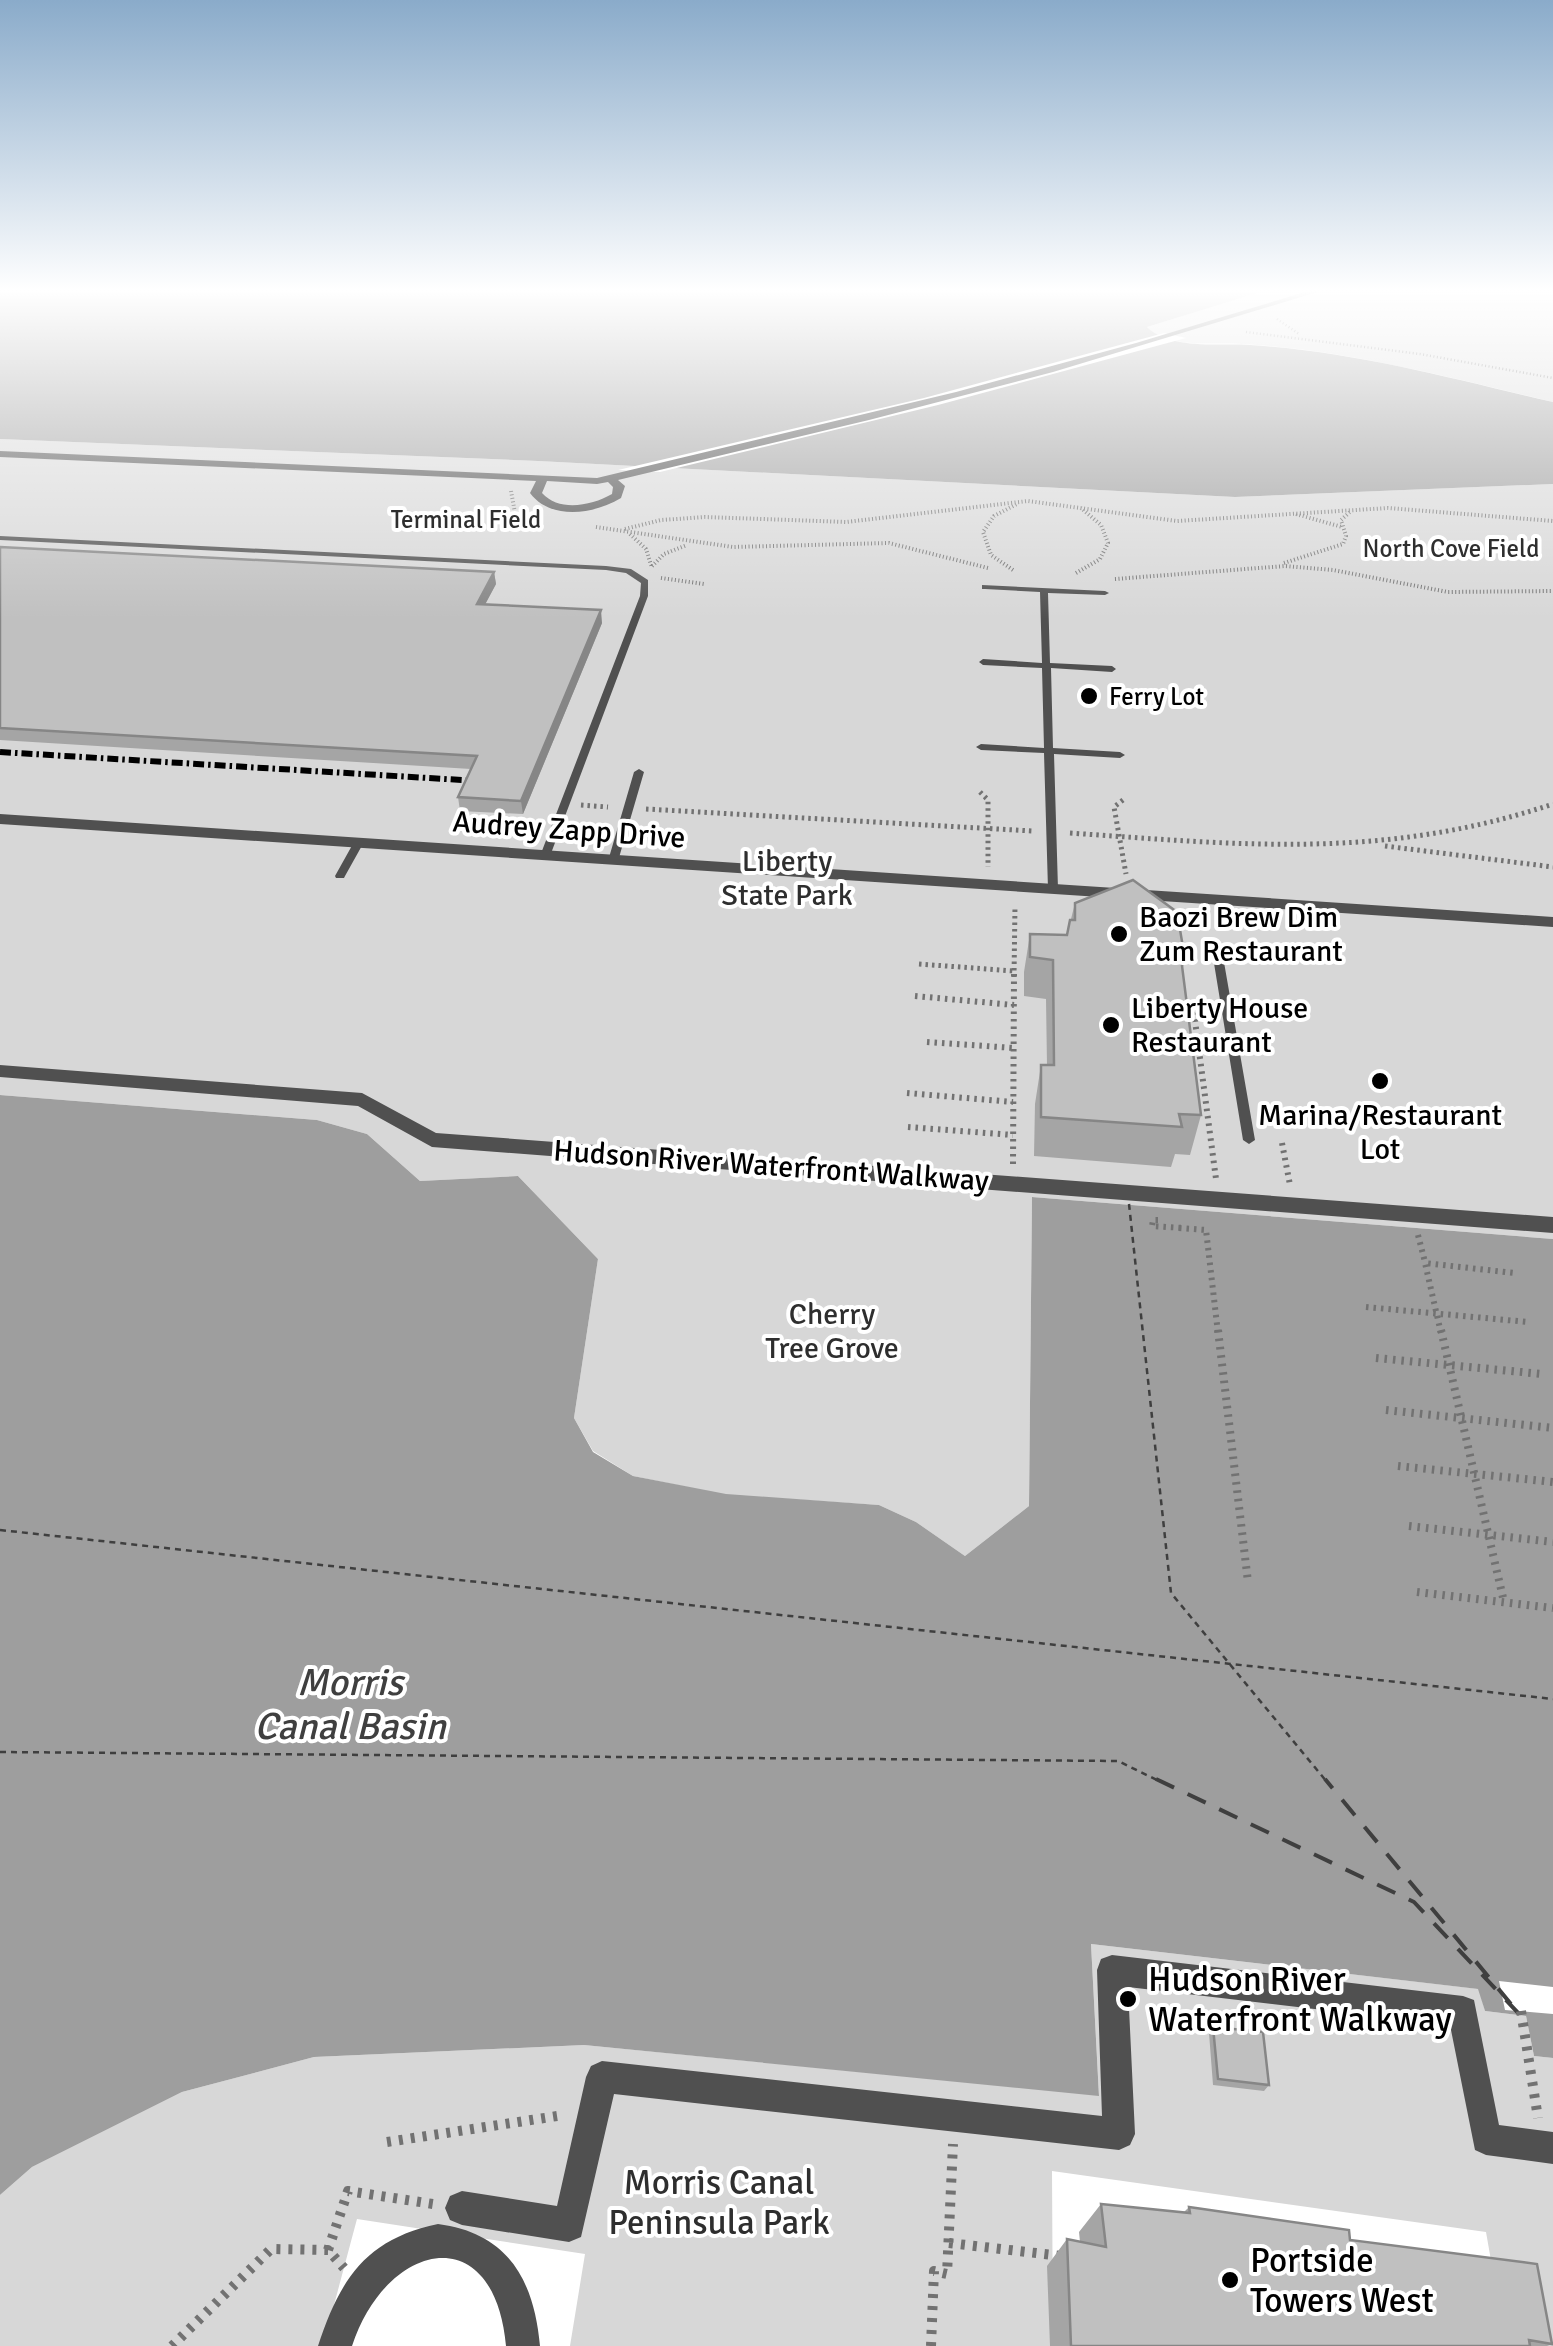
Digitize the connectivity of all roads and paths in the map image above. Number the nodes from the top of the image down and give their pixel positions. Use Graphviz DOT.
graph roads {
  1 [pos="931,400"];
  2 [pos="0,454"];
  3 [pos="519,477"];
  4 [pos="551,478"];
  5 [pos="610,478"];
  6 [pos="1028,501"];
  7 [pos="1072,504"];
  8 [pos="1373,508"];
  9 [pos="1280,514"];
  10 [pos="535,519"];
  11 [pos="1553,521"];
  12 [pos="586,525"];
  13 [pos="1343,527"];
  14 [pos="620,530"];
  15 [pos="0,538"];
  16 [pos="703,544"];
  17 [pos="652,566"];
  18 [pos="1268,566"];
  19 [pos="1072,577"];
  20 [pos="650,578"];
  21 [pos="1114,579"];
  22 [pos="704,584"];
  23 [pos="985,587"];
  24 [pos="1044,590"];
  25 [pos="1553,591"];
  26 [pos="1105,593"];
  27 [pos="983,662"];
  28 [pos="1047,665"];
  29 [pos="1112,669"];
  30 [pos="981,747"];
  31 [pos="1049,751"];
  32 [pos="1120,755"];
  33 [pos="639,772"];
  34 [pos="980,792"];
  35 [pos="1123,800"];
  36 [pos="564,804"];
  37 [pos="1553,804"];
  38 [pos="627,808"];
  39 [pos="0,819"];
  40 [pos="988,829"];
  41 [pos="1052,832"];
  42 [pos="1117,836"];
  43 [pos="359,842"];
  44 [pos="1374,844"];
  45 [pos="544,856"];
  46 [pos="613,861"];
  47 [pos="1553,867"];
  48 [pos="340,876"];
  49 [pos="988,885"];
  50 [pos="1015,886"];
  51 [pos="1053,889"];
  52 [pos="1131,894"];
  53 [pos="1208,899"];
  54 [pos="1553,922"];
  55 [pos="1014,940"];
  56 [pos="1034,941"];
  57 [pos="1216,944"];
  58 [pos="919,964"];
  59 [pos="1014,971"];
  60 [pos="915,996"];
  61 [pos="1014,1005"];
  62 [pos="1201,1008"];
  63 [pos="926,1042"];
  64 [pos="1014,1048"];
  65 [pos="0,1071"];
  66 [pos="907,1093"];
  67 [pos="1013,1102"];
  68 [pos="908,1127"];
  69 [pos="1013,1134"];
  70 [pos="1249,1140"];
  71 [pos="1282,1143"];
  72 [pos="1013,1185"];
  73 [pos="1218,1200"];
  74 [pos="1294,1206"];
  75 [pos="1414,1215"];
  76 [pos="1553,1225"];
  77 [pos="1179,1228"];
  78 [pos="1514,1273"];
  79 [pos="1433,1298"];
  80 [pos="1366,1306"];
  81 [pos="1437,1314"];
  82 [pos="1528,1322"];
  83 [pos="1376,1358"];
  84 [pos="1448,1364"];
  85 [pos="1542,1374"];
  86 [pos="1386,1410"];
  87 [pos="1461,1418"];
  88 [pos="1553,1428"];
  89 [pos="1398,1466"];
  90 [pos="1474,1474"];
  91 [pos="1553,1482"];
  92 [pos="1409,1526"];
  93 [pos="1488,1534"];
  94 [pos="1553,1542"];
  95 [pos="1248,1582"];
  96 [pos="1417,1592"];
  97 [pos="1504,1602"];
  98 [pos="1553,1608"];
  99 [pos="1521,2011"];
  100 [pos="595,2111"];
  101 [pos="954,2118"];
  102 [pos="388,2142"];
  103 [pos="1548,2147"];
  104 [pos="462,2208"];
  105 [pos="948,2243"];
  106 [pos="1082,2258"];
  107 [pos="172,2346"];
  108 [pos="336,2346"];
  109 [pos="523,2346"];
  110 [pos="931,2346"];
  1 -- 5 [label="street"];
  2 -- 3 [label="street"];
  3 -- 4 [label="street"];
  3 -- 10 [label="path"];
  4 -- 5 [label="street"];
  4 -- 5 [label="street"];
  6 -- 7 [label="path"];
  6 -- 14 [label="path"];
  6 -- 16 [label="path"];
  7 -- 9 [label="path"];
  7 -- 19 [label="path"];
  8 -- 9 [label="path"];
  8 -- 11 [label="path"];
  8 -- 13 [label="path"];
  9 -- 13 [label="path"];
  12 -- 14 [label="path"];
  13 -- 18 [label="path"];
  14 -- 16 [label="path"];
  15 -- 36 [label="lane"];
  16 -- 17 [label="path"];
  18 -- 21 [label="path"];
  18 -- 25 [label="path"];
  20 -- 22 [label="path"];
  23 -- 24 [label="lane"];
  24 -- 26 [label="lane"];
  24 -- 28 [label="lane"];
  27 -- 28 [label="lane"];
  28 -- 29 [label="lane"];
  28 -- 31 [label="lane"];
  30 -- 31 [label="lane"];
  31 -- 32 [label="lane"];
  31 -- 41 [label="lane"];
  33 -- 38 [label="lane"];
  34 -- 40 [label="path"];
  35 -- 42 [label="path"];
  36 -- 38 [label="path"];
  36 -- 45 [label="lane"];
  37 -- 44 [label="path"];
  38 -- 40 [label="path"];
  38 -- 46 [label="lane"];
  39 -- 43 [label="street, Audrey Zapp Drive"];
  40 -- 41 [label="path"];
  40 -- 49 [label="path"];
  41 -- 42 [label="path"];
  41 -- 51 [label="lane"];
  42 -- 44 [label="path"];
  42 -- 52 [label="path"];
  43 -- 45 [label="street, Audrey Zapp Drive"];
  43 -- 48 [label="lane"];
  44 -- 47 [label="path"];
  45 -- 46 [label="street, Audrey Zapp Drive"];
  46 -- 49 [label="street, Audrey Zapp Drive"];
  49 -- 50 [label="street, Audrey Zapp Drive"];
  50 -- 51 [label="street, Audrey Zapp Drive"];
  50 -- 55 [label="path"];
  51 -- 52 [label="street, Audrey Zapp Drive"];
  52 -- 53 [label="street, Audrey Zapp Drive"];
  53 -- 54 [label="street, Audrey Zapp Drive"];
  53 -- 57 [label="path"];
  55 -- 56 [label="path"];
  55 -- 59 [label="path"];
  57 -- 70 [label="lane"];
  58 -- 59 [label="path"];
  59 -- 61 [label="path"];
  60 -- 61 [label="path"];
  61 -- 64 [label="path"];
  62 -- 73 [label="path"];
  63 -- 64 [label="path"];
  64 -- 67 [label="path"];
  65 -- 72 [label="street, Hudson River Waterfront Walkway"];
  66 -- 67 [label="path"];
  67 -- 69 [label="path"];
  68 -- 69 [label="path"];
  69 -- 72 [label="path"];
  71 -- 74 [label="path"];
  72 -- 73 [label="street, Hudson River Waterfront Walkway"];
  73 -- 74 [label="street, Hudson River Waterfront Walkway"];
  74 -- 75 [label="street, Hudson River Waterfront Walkway"];
  75 -- 76 [label="street, Hudson River Waterfront Walkway"];
  75 -- 79 [label="path"];
  77 -- 95 [label="path"];
  78 -- 79 [label="path"];
  79 -- 81 [label="path"];
  80 -- 81 [label="path"];
  81 -- 82 [label="path"];
  81 -- 84 [label="path"];
  83 -- 84 [label="path"];
  84 -- 85 [label="path"];
  84 -- 87 [label="path"];
  86 -- 87 [label="path"];
  87 -- 88 [label="path"];
  87 -- 90 [label="path"];
  89 -- 90 [label="path"];
  90 -- 91 [label="path"];
  90 -- 93 [label="path"];
  92 -- 93 [label="path"];
  93 -- 94 [label="path"];
  93 -- 97 [label="path"];
  96 -- 97 [label="path"];
  97 -- 98 [label="path"];
  99 -- 103 [label="path"];
  100 -- 101 [label="street"];
  100 -- 102 [label="path"];
  100 -- 104 [label="street"];
  101 -- 103 [label="street"];
  101 -- 105 [label="path"];
  104 -- 107 [label="path"];
  105 -- 106 [label="path"];
  105 -- 110 [label="path"];
  108 -- 109 [label="street"];
}
